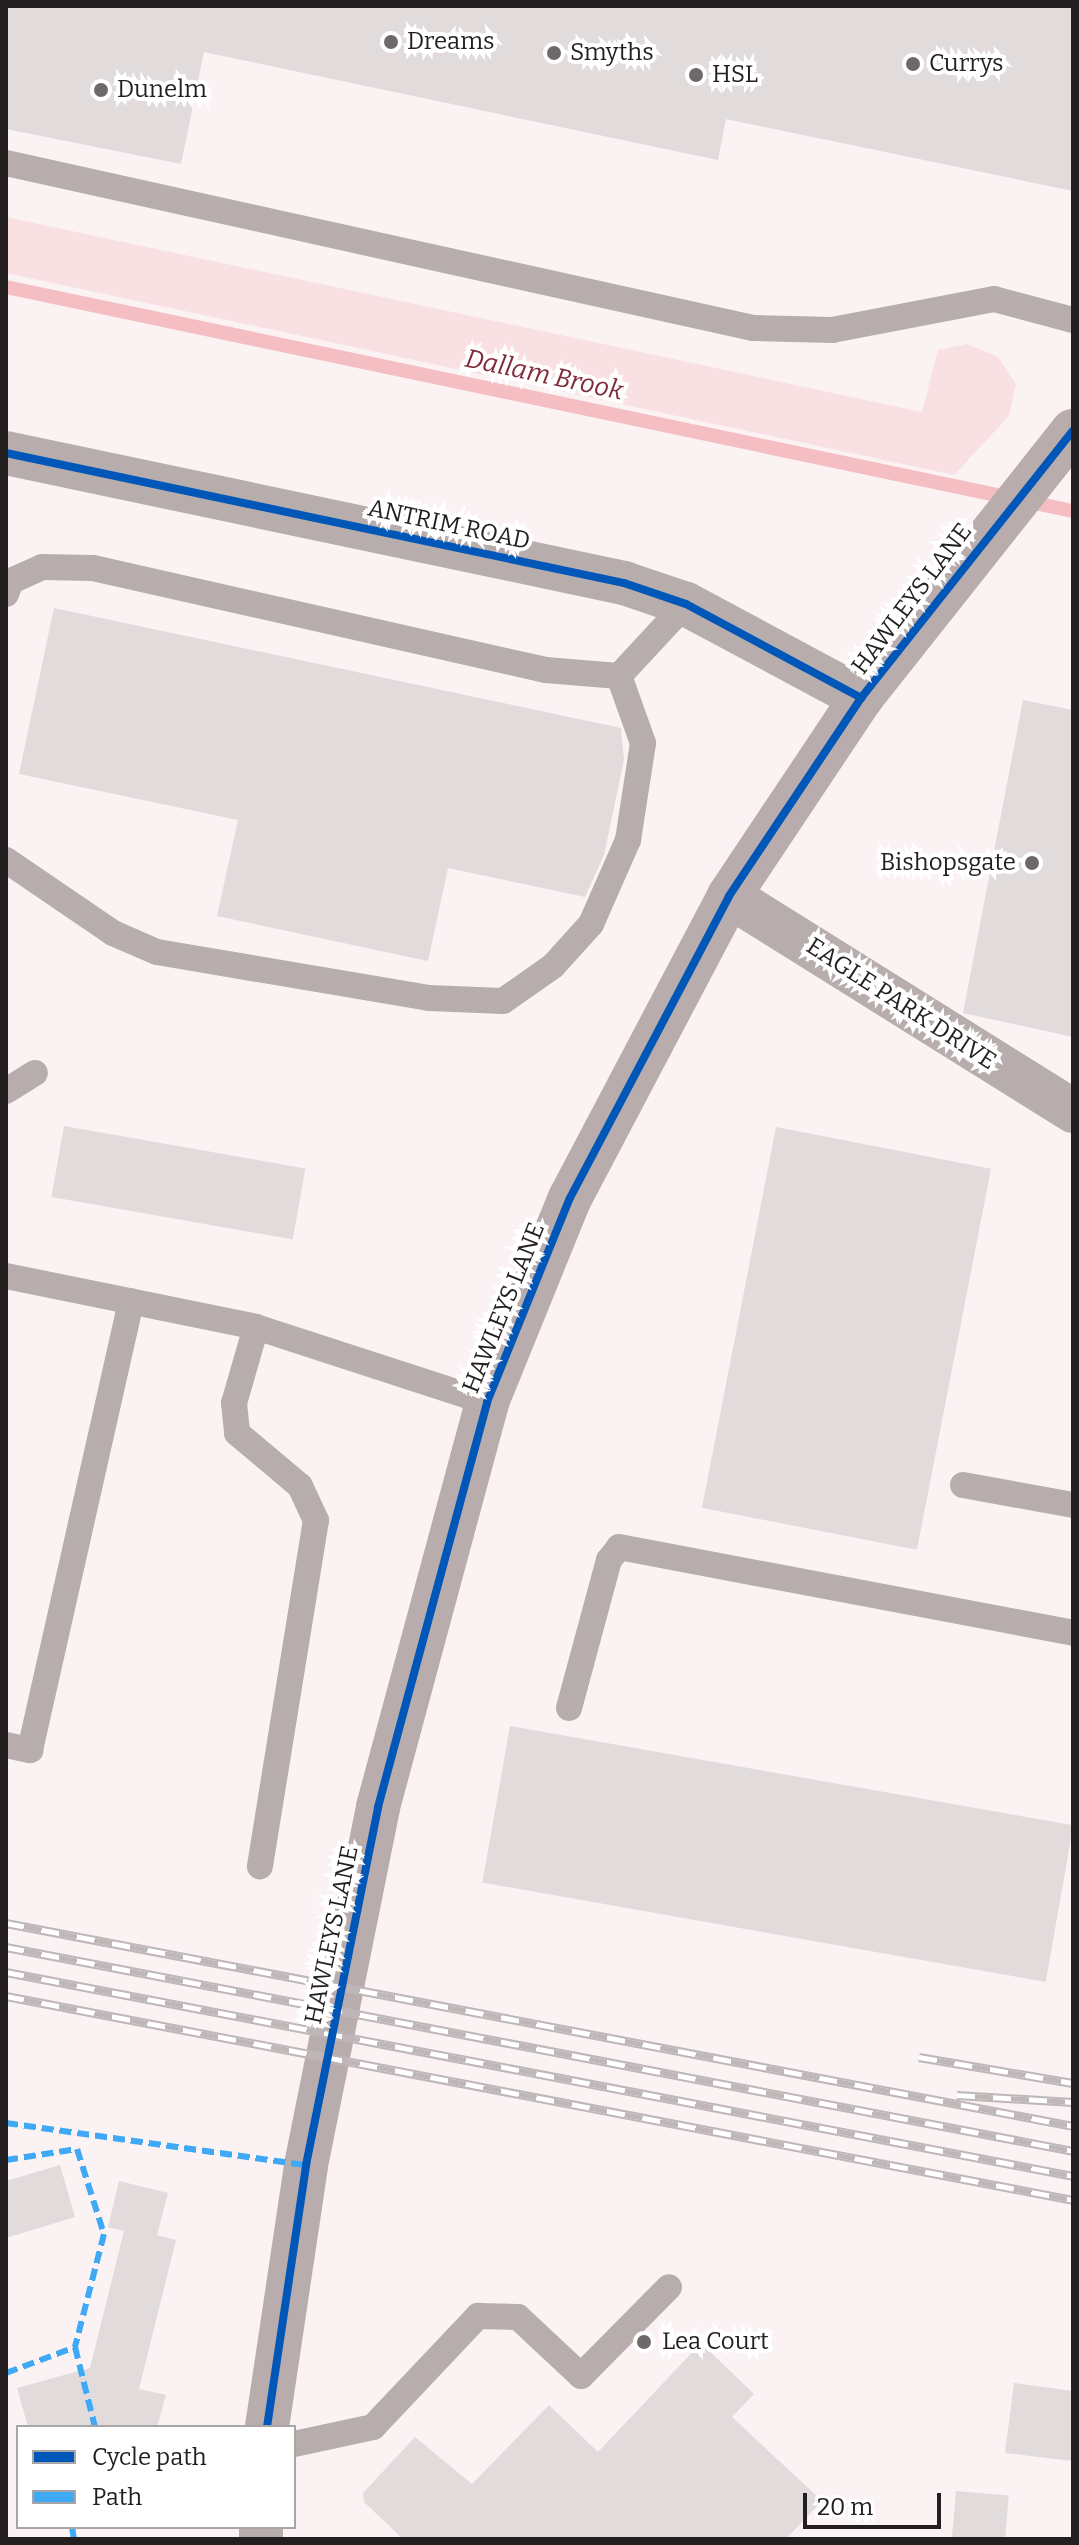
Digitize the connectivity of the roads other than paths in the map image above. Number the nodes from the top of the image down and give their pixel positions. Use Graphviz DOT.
graph roads {
  1 [pos="6,163"];
  2 [pos="1073,320"];
  3 [pos="1059,446"];
  4 [pos="6,453"];
  5 [pos="6,594"];
  6 [pos="686,604"];
  7 [pos="619,676"];
  8 [pos="861,698"];
  9 [pos="6,860"];
  10 [pos="729,896"];
  11 [pos="35,1073"];
  12 [pos="6,1091"];
  13 [pos="1073,1111"];
  14 [pos="6,1276"];
  15 [pos="131,1301"];
  16 [pos="256,1327"];
  17 [pos="487,1402"];
  18 [pos="963,1485"];
  19 [pos="1073,1505"];
  20 [pos="1073,1633"];
  21 [pos="569,1708"];
  22 [pos="6,1745"];
  23 [pos="260,1867"];
  24 [pos="669,2287"];
  25 [pos="267,2425"];
  26 [pos="296,2444"];
  1 -- 2 [label="lane"];
  3 -- 8 [label="street, HAWLEYS LANE"];
  4 -- 6 [label="street, ANTRIM ROAD"];
  5 -- 7 [label="lane"];
  6 -- 7 [label="lane"];
  6 -- 8 [label="street, ANTRIM ROAD"];
  7 -- 9 [label="lane"];
  8 -- 10 [label="street, HAWLEYS LANE"];
  10 -- 13 [label="street, EAGLE PARK DRIVE"];
  10 -- 17 [label="street, HAWLEYS LANE"];
  11 -- 12 [label="lane"];
  14 -- 15 [label="lane"];
  15 -- 16 [label="lane"];
  15 -- 22 [label="lane"];
  16 -- 17 [label="lane"];
  16 -- 23 [label="lane"];
  17 -- 25 [label="street, HAWLEYS LANE"];
  18 -- 19 [label="lane"];
  20 -- 21 [label="lane"];
  24 -- 26 [label="lane"];
}
